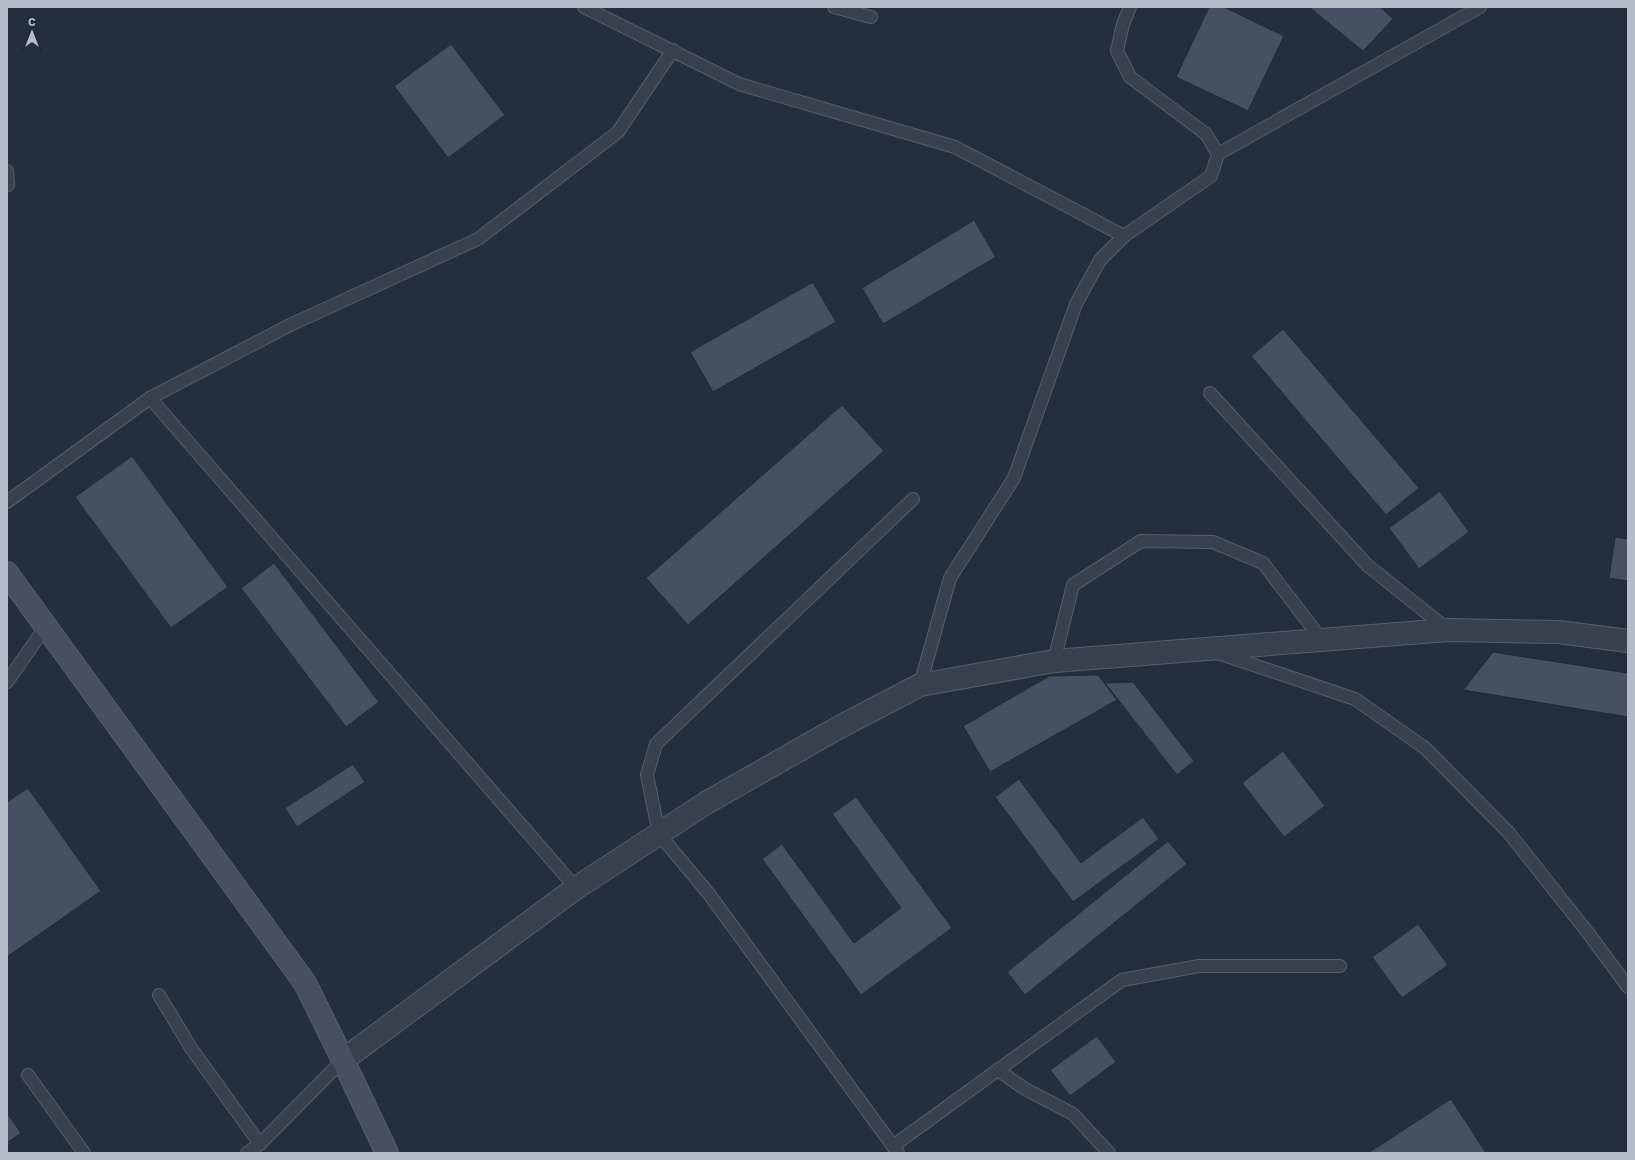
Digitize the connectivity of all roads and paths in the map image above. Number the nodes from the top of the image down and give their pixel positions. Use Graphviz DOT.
graph roads {
  1 [pos="584,7"];
  2 [pos="834,7"];
  3 [pos="1130,7"];
  4 [pos="1480,7"];
  5 [pos="871,17"];
  6 [pos="673,50"];
  7 [pos="1218,154"];
  8 [pos="7,171"];
  9 [pos="8,185"];
  10 [pos="1124,236"];
  11 [pos="1210,393"];
  12 [pos="150,398"];
  13 [pos="912,499"];
  14 [pos="7,502"];
  15 [pos="7,573"];
  16 [pos="46,626"];
  17 [pos="1448,630"];
  18 [pos="1322,640"];
  19 [pos="1628,641"];
  20 [pos="1207,650"];
  21 [pos="1054,661"];
  22 [pos="7,682"];
  23 [pos="920,685"];
  24 [pos="659,834"];
  25 [pos="576,888"];
  26 [pos="1340,966"];
  27 [pos="1628,987"];
  28 [pos="159,995"];
  29 [pos="343,1060"];
  30 [pos="998,1070"];
  31 [pos="28,1075"];
  32 [pos="260,1144"];
  33 [pos="896,1150"];
  34 [pos="84,1153"];
  35 [pos="247,1153"];
  36 [pos="386,1153"];
  37 [pos="1109,1153"];
  1 -- 6 [label="lane"];
  2 -- 5 [label="lane"];
  3 -- 7 [label="lane"];
  4 -- 7 [label="lane"];
  6 -- 10 [label="lane"];
  6 -- 12 [label="lane"];
  7 -- 10 [label="lane"];
  8 -- 9 [label="lane"];
  10 -- 23 [label="lane"];
  11 -- 17 [label="lane"];
  12 -- 14 [label="lane"];
  12 -- 25 [label="lane"];
  13 -- 24 [label="lane"];
  15 -- 16 [label="street"];
  16 -- 22 [label="lane"];
  16 -- 29 [label="street"];
  17 -- 18 [label="street"];
  17 -- 19 [label="street"];
  18 -- 20 [label="street"];
  18 -- 21 [label="lane"];
  20 -- 21 [label="street"];
  20 -- 27 [label="lane"];
  21 -- 23 [label="street"];
  23 -- 24 [label="street"];
  24 -- 25 [label="street"];
  24 -- 33 [label="lane"];
  25 -- 29 [label="street"];
  26 -- 30 [label="lane"];
  28 -- 32 [label="lane"];
  29 -- 32 [label="lane"];
  29 -- 36 [label="street"];
  30 -- 33 [label="lane"];
  30 -- 37 [label="lane"];
  31 -- 34 [label="lane"];
  32 -- 35 [label="lane"];
}
